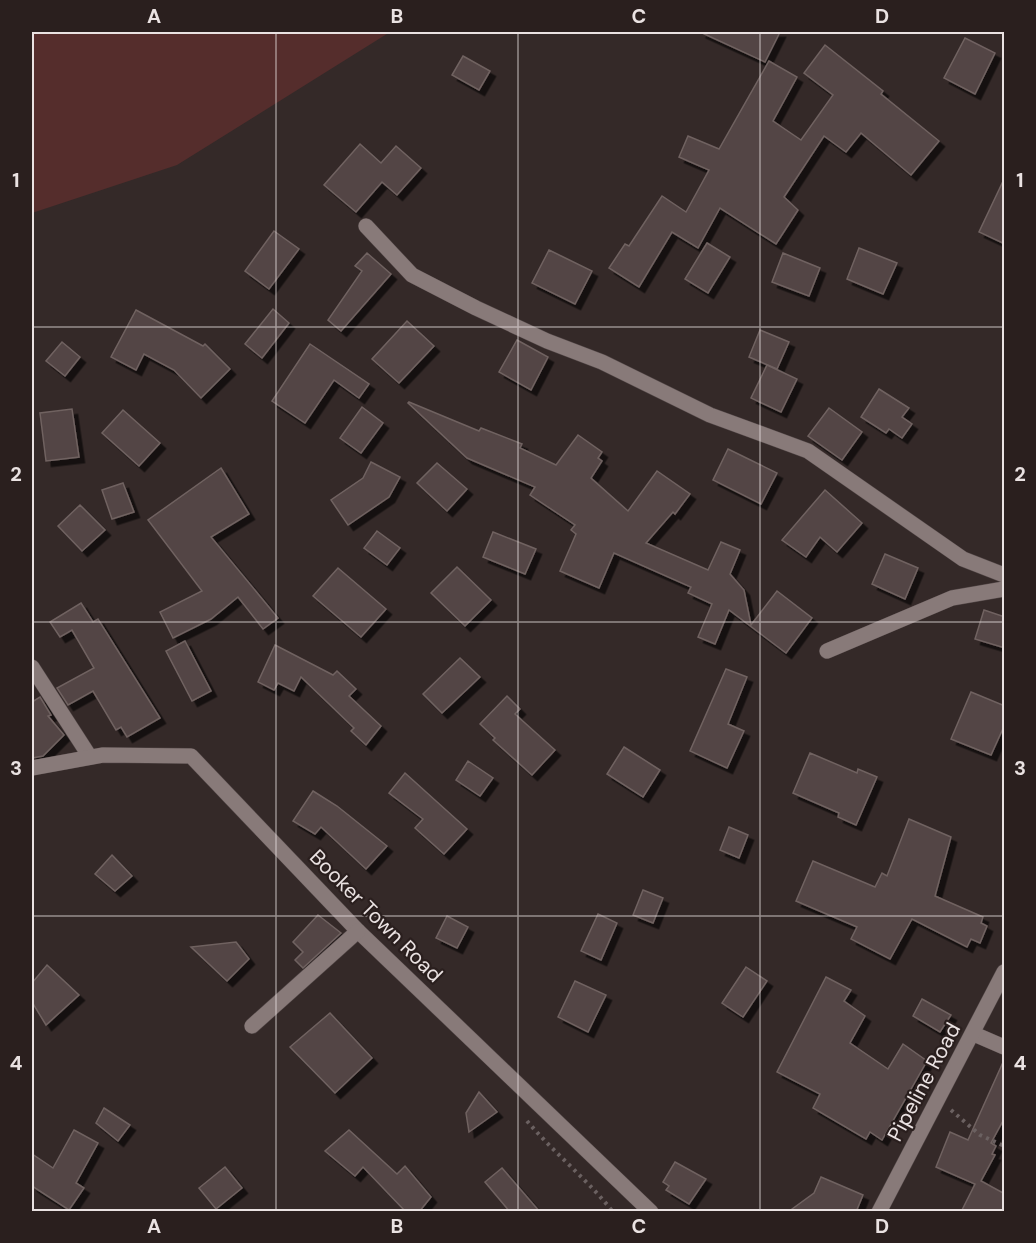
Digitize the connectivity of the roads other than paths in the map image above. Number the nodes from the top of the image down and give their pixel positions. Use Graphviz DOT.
graph roads {
  1 [pos="366,226"];
  2 [pos="1005,575"];
  3 [pos="1005,589"];
  4 [pos="827,651"];
  5 [pos="32,667"];
  6 [pos="90,757"];
  7 [pos="32,768"];
  8 [pos="358,931"];
  9 [pos="1005,972"];
  10 [pos="252,1026"];
  11 [pos="974,1034"];
  12 [pos="1005,1047"];
  13 [pos="651,1212"];
  14 [pos="879,1212"];
  1 -- 2 [label="street"];
  3 -- 4 [label="street"];
  5 -- 6 [label="street"];
  6 -- 7 [label="street, Booker Town Road"];
  6 -- 8 [label="street, Booker Town Road"];
  8 -- 10 [label="street"];
  8 -- 13 [label="street, Booker Town Road"];
  9 -- 11 [label="street, Pipeline Road"];
  11 -- 12 [label="street"];
  11 -- 14 [label="street, Pipeline Road"];
}
